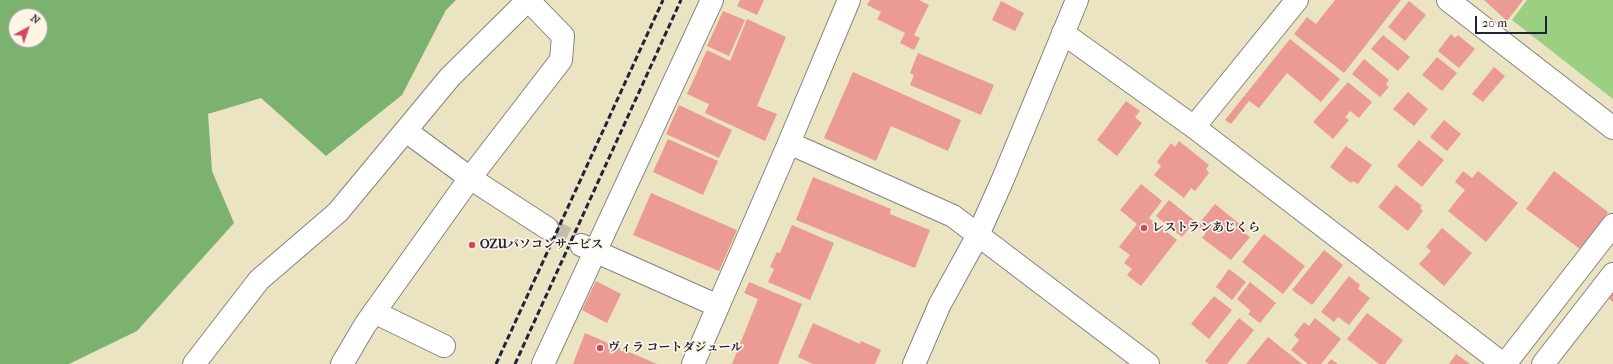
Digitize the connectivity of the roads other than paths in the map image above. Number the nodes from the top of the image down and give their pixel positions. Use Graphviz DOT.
graph roads {
  1 [pos="528,0"];
  2 [pos="712,0"];
  3 [pos="848,0"];
  4 [pos="1077,0"];
  5 [pos="1297,0"];
  6 [pos="1448,0"];
  7 [pos="1063,33"];
  8 [pos="1194,127"];
  9 [pos="1613,128"];
  10 [pos="406,131"];
  11 [pos="789,143"];
  12 [pos="470,178"];
  13 [pos="1613,225"];
  14 [pos="547,228"];
  15 [pos="978,235"];
  16 [pos="589,248"];
  17 [pos="1613,274"];
  18 [pos="718,306"];
  19 [pos="374,312"];
  20 [pos="444,346"];
  21 [pos="194,364"];
  22 [pos="342,364"];
  23 [pos="544,364"];
  24 [pos="693,364"];
  25 [pos="914,364"];
  26 [pos="1148,364"];
  27 [pos="1504,364"];
  28 [pos="1543,364"];
  1 -- 10 [label="street"];
  1 -- 12 [label="street"];
  2 -- 16 [label="street"];
  3 -- 11 [label="street"];
  4 -- 7 [label="street"];
  5 -- 8 [label="street"];
  6 -- 9 [label="street"];
  7 -- 8 [label="street"];
  7 -- 15 [label="street"];
  8 -- 27 [label="street"];
  10 -- 12 [label="street"];
  10 -- 21 [label="street"];
  11 -- 15 [label="street"];
  11 -- 18 [label="street"];
  12 -- 14 [label="street"];
  12 -- 19 [label="street"];
  13 -- 27 [label="street"];
  15 -- 25 [label="street"];
  15 -- 26 [label="street"];
  16 -- 18 [label="street"];
  16 -- 23 [label="street"];
  17 -- 28 [label="street"];
  18 -- 24 [label="street"];
  19 -- 20 [label="street"];
  19 -- 22 [label="street"];
}
